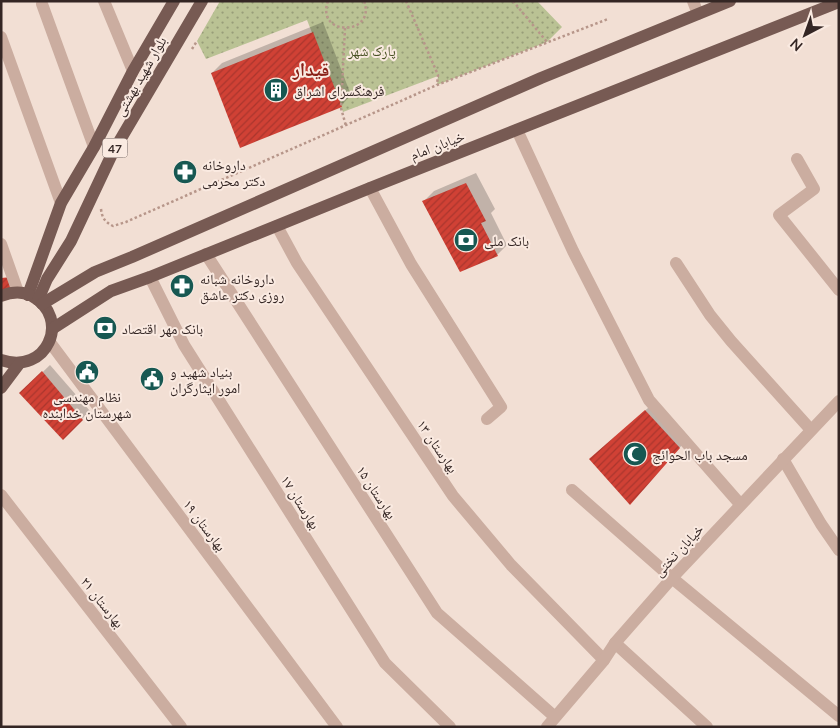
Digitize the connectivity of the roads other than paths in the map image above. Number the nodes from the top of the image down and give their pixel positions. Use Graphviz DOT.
graph roads {
  1 [pos="104,1"];
  2 [pos="174,1"];
  3 [pos="202,1"];
  4 [pos="693,1"];
  5 [pos="730,1"];
  6 [pos="839,2"];
  7 [pos="42,4"];
  8 [pos="698,14"];
  9 [pos="1,37"];
  10 [pos="133,71"];
  11 [pos="516,130"];
  12 [pos="94,147"];
  13 [pos="797,159"];
  14 [pos="370,188"];
  15 [pos="61,203"];
  16 [pos="276,226"];
  17 [pos="1,244"];
  18 [pos="206,254"];
  19 [pos="676,263"];
  20 [pos="150,277"];
  21 [pos="839,290"];
  22 [pos="1,296"];
  23 [pos="31,298"];
  24 [pos="51,335"];
  25 [pos="1,360"];
  26 [pos="19,364"];
  27 [pos="1,388"];
  28 [pos="839,401"];
  29 [pos="487,419"];
  30 [pos="811,430"];
  31 [pos="783,459"];
  32 [pos="572,490"];
  33 [pos="1,495"];
  34 [pos="740,504"];
  35 [pos="839,550"];
  36 [pos="672,578"];
  37 [pos="615,643"];
  38 [pos="604,660"];
  39 [pos="839,716"];
  40 [pos="551,722"];
  41 [pos="181,727"];
  42 [pos="337,727"];
  43 [pos="450,727"];
  44 [pos="707,727"];
  1 -- 10 [label="street"];
  2 -- 10 [label="main road, بلوار شهید بهشتی / 47"];
  3 -- 23 [label="main road, بلوار شهید بهشتی / 47"];
  4 -- 8 [label="street"];
  5 -- 8 [label="main road, خیابان امام"];
  6 -- 11 [label="main road, خیابان امام"];
  7 -- 12 [label="street"];
  8 -- 23 [label="main road, خیابان امام"];
  9 -- 15 [label="street"];
  10 -- 12 [label="main road, بلوار شهید بهشتی / 47"];
  11 -- 14 [label="main road, خیابان امام"];
  11 -- 34 [label="street"];
  12 -- 15 [label="main road, بلوار شهید بهشتی / 47"];
  13 -- 21 [label="street"];
  14 -- 16 [label="main road, خیابان امام"];
  14 -- 29 [label="street"];
  15 -- 23 [label="main road, بلوار شهید بهشتی / 47"];
  16 -- 18 [label="main road, خیابان امام"];
  16 -- 38 [label="street, بهارستان ۱۳"];
  17 -- 23 [label="street"];
  18 -- 20 [label="main road, خیابان امام"];
  18 -- 40 [label="street, بهارستان ۱۵"];
  19 -- 30 [label="street"];
  20 -- 24 [label="main road, خیابان امام"];
  20 -- 43 [label="street, بهارستان ۱۷"];
  22 -- 23 [label="main road, خیابان امام"];
  23 -- 24 [label="main road"];
  24 -- 26 [label="main road, خیابان امام"];
  24 -- 42 [label="street, بهارستان ۱۹"];
  25 -- 26 [label="main road"];
  26 -- 27 [label="main road"];
  28 -- 30 [label="street, خیابان تختی"];
  30 -- 31 [label="street, خیابان تختی"];
  31 -- 34 [label="street, خیابان تختی"];
  31 -- 35 [label="street"];
  32 -- 36 [label="street"];
  33 -- 41 [label="street, بهارستان ۲۱"];
  34 -- 36 [label="street, خیابان تختی"];
  36 -- 37 [label="street, خیابان تختی"];
  36 -- 39 [label="street"];
  37 -- 38 [label="street, خیابان تختی"];
  37 -- 44 [label="street"];
  38 -- 40 [label="street, خیابان تختی"];
}
